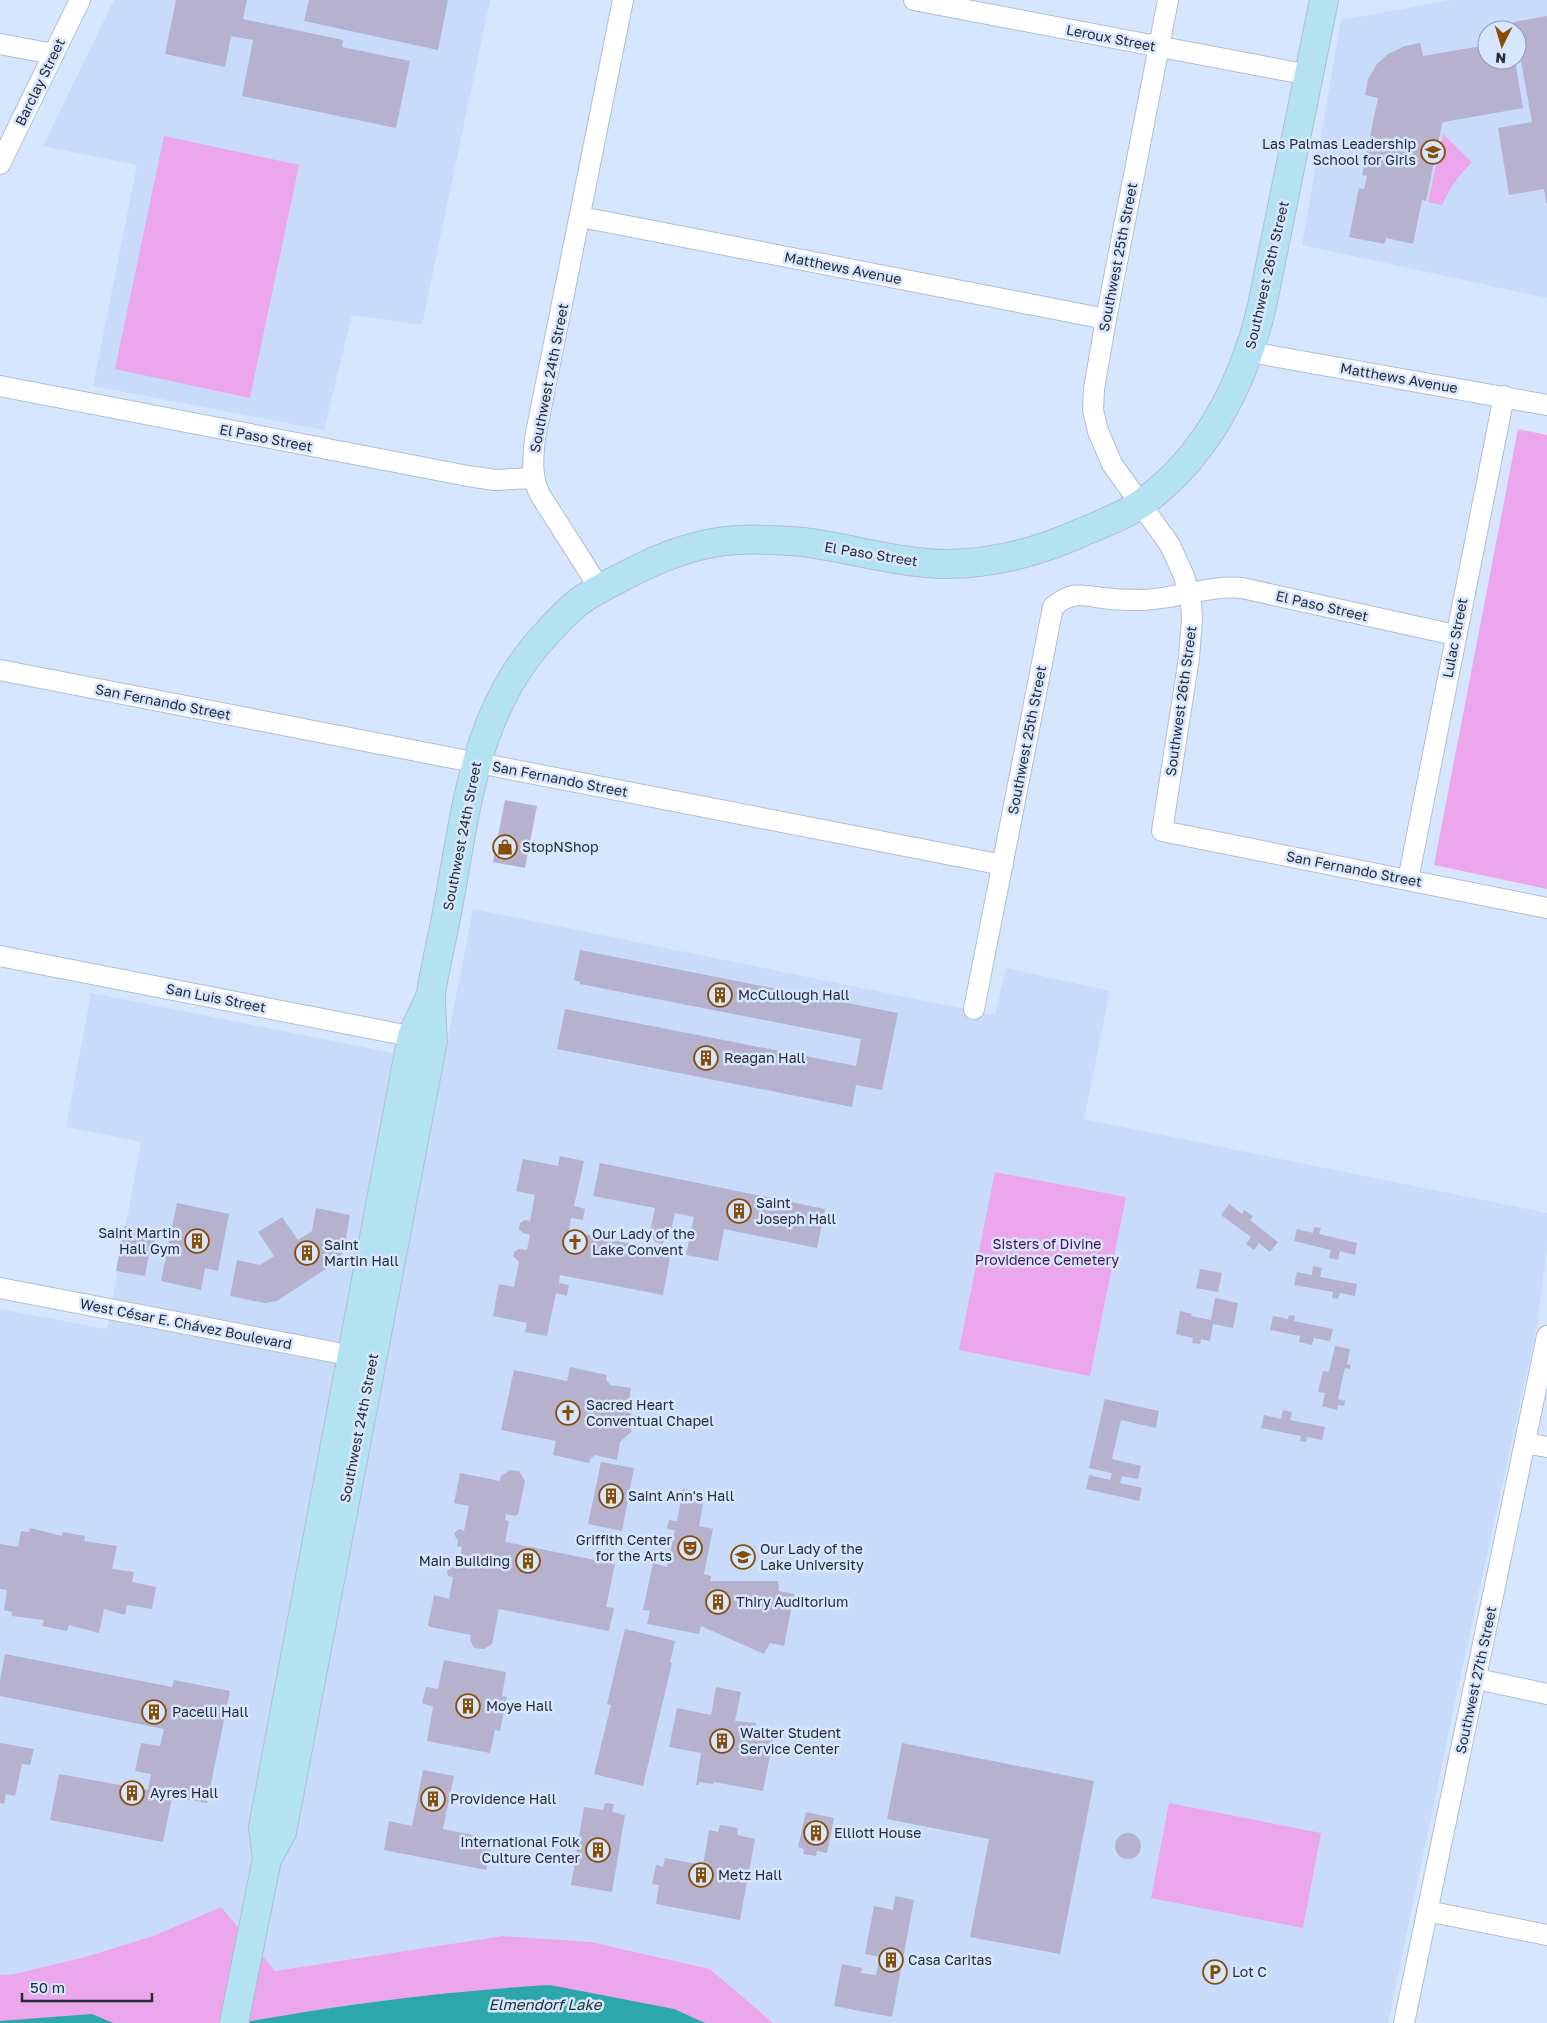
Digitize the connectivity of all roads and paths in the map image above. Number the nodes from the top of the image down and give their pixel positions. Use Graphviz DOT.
graph roads {
  1 [pos="80,0"];
  2 [pos="623,0"];
  3 [pos="914,0"];
  4 [pos="1168,0"];
  5 [pos="1327,1"];
  6 [pos="0,44"];
  7 [pos="1159,47"];
  8 [pos="54,54"];
  9 [pos="1309,75"];
  10 [pos="0,164"];
  11 [pos="581,216"];
  12 [pos="1106,319"];
  13 [pos="1250,352"];
  14 [pos="0,386"];
  15 [pos="1504,396"];
  16 [pos="1547,405"];
  17 [pos="533,478"];
  18 [pos="1140,504"];
  19 [pos="600,588"];
  20 [pos="1188,593"];
  21 [pos="1455,636"];
  22 [pos="0,670"];
  23 [pos="476,762"];
  24 [pos="1162,831"];
  25 [pos="1003,865"];
  26 [pos="1408,880"];
  27 [pos="1547,908"];
  28 [pos="0,956"];
  29 [pos="974,1009"];
  30 [pos="422,1038"];
  31 [pos="0,1288"];
  32 [pos="1547,1336"];
  33 [pos="362,1358"];
  34 [pos="1525,1443"];
  35 [pos="1547,1448"];
  36 [pos="1477,1679"];
  37 [pos="1547,1694"];
  38 [pos="1427,1911"];
  39 [pos="1547,1935"];
  40 [pos="236,2014"];
  41 [pos="1404,2023"];
  1 -- 8 [label="street, Barclay Street"];
  2 -- 11 [label="street, Southwest 24th Street"];
  3 -- 7 [label="street, Leroux Street"];
  4 -- 7 [label="street, Southwest 25th Street"];
  5 -- 9 [label="main road, Southwest 26th Street"];
  6 -- 8 [label="street"];
  7 -- 9 [label="street, Leroux Street"];
  7 -- 12 [label="street, Southwest 25th Street"];
  8 -- 10 [label="street, Barclay Street"];
  9 -- 13 [label="main road, Southwest 26th Street"];
  11 -- 12 [label="street, Matthews Avenue"];
  11 -- 17 [label="street, Southwest 24th Street"];
  12 -- 18 [label="street, Southwest 25th Street"];
  13 -- 15 [label="street, Matthews Avenue"];
  13 -- 18 [label="main road, Southwest 26th Street"];
  14 -- 17 [label="street, El Paso Street"];
  15 -- 16 [label="street, Matthews Avenue"];
  15 -- 21 [label="street, Lulac Street"];
  17 -- 19 [label="street, Southwest 24th Street"];
  18 -- 19 [label="main road, El Paso Street"];
  18 -- 20 [label="street, Southwest 26th Street"];
  19 -- 23 [label="main road, Southwest 24th Street"];
  20 -- 21 [label="street, El Paso Street"];
  20 -- 24 [label="street, Southwest 26th Street"];
  20 -- 25 [label="street, Southwest 25th Street"];
  21 -- 26 [label="street, Lulac Street"];
  22 -- 23 [label="street, San Fernando Street"];
  23 -- 25 [label="street, San Fernando Street"];
  23 -- 30 [label="main road, Southwest 24th Street"];
  24 -- 26 [label="street, San Fernando Street"];
  25 -- 29 [label="street, Southwest 25th Street"];
  26 -- 27 [label="street, San Fernando Street"];
  28 -- 30 [label="street, San Luis Street"];
  30 -- 33 [label="main road, Southwest 24th Street"];
  31 -- 33 [label="street, West César E. Chávez Boulevard"];
  32 -- 34 [label="street, Southwest 27th Street"];
  33 -- 40 [label="main road, Southwest 24th Street"];
  34 -- 35 [label="street"];
  34 -- 36 [label="street, Southwest 27th Street"];
  36 -- 37 [label="street"];
  36 -- 38 [label="street, Southwest 27th Street"];
  38 -- 39 [label="street"];
  38 -- 41 [label="street, Southwest 27th Street"];
}
